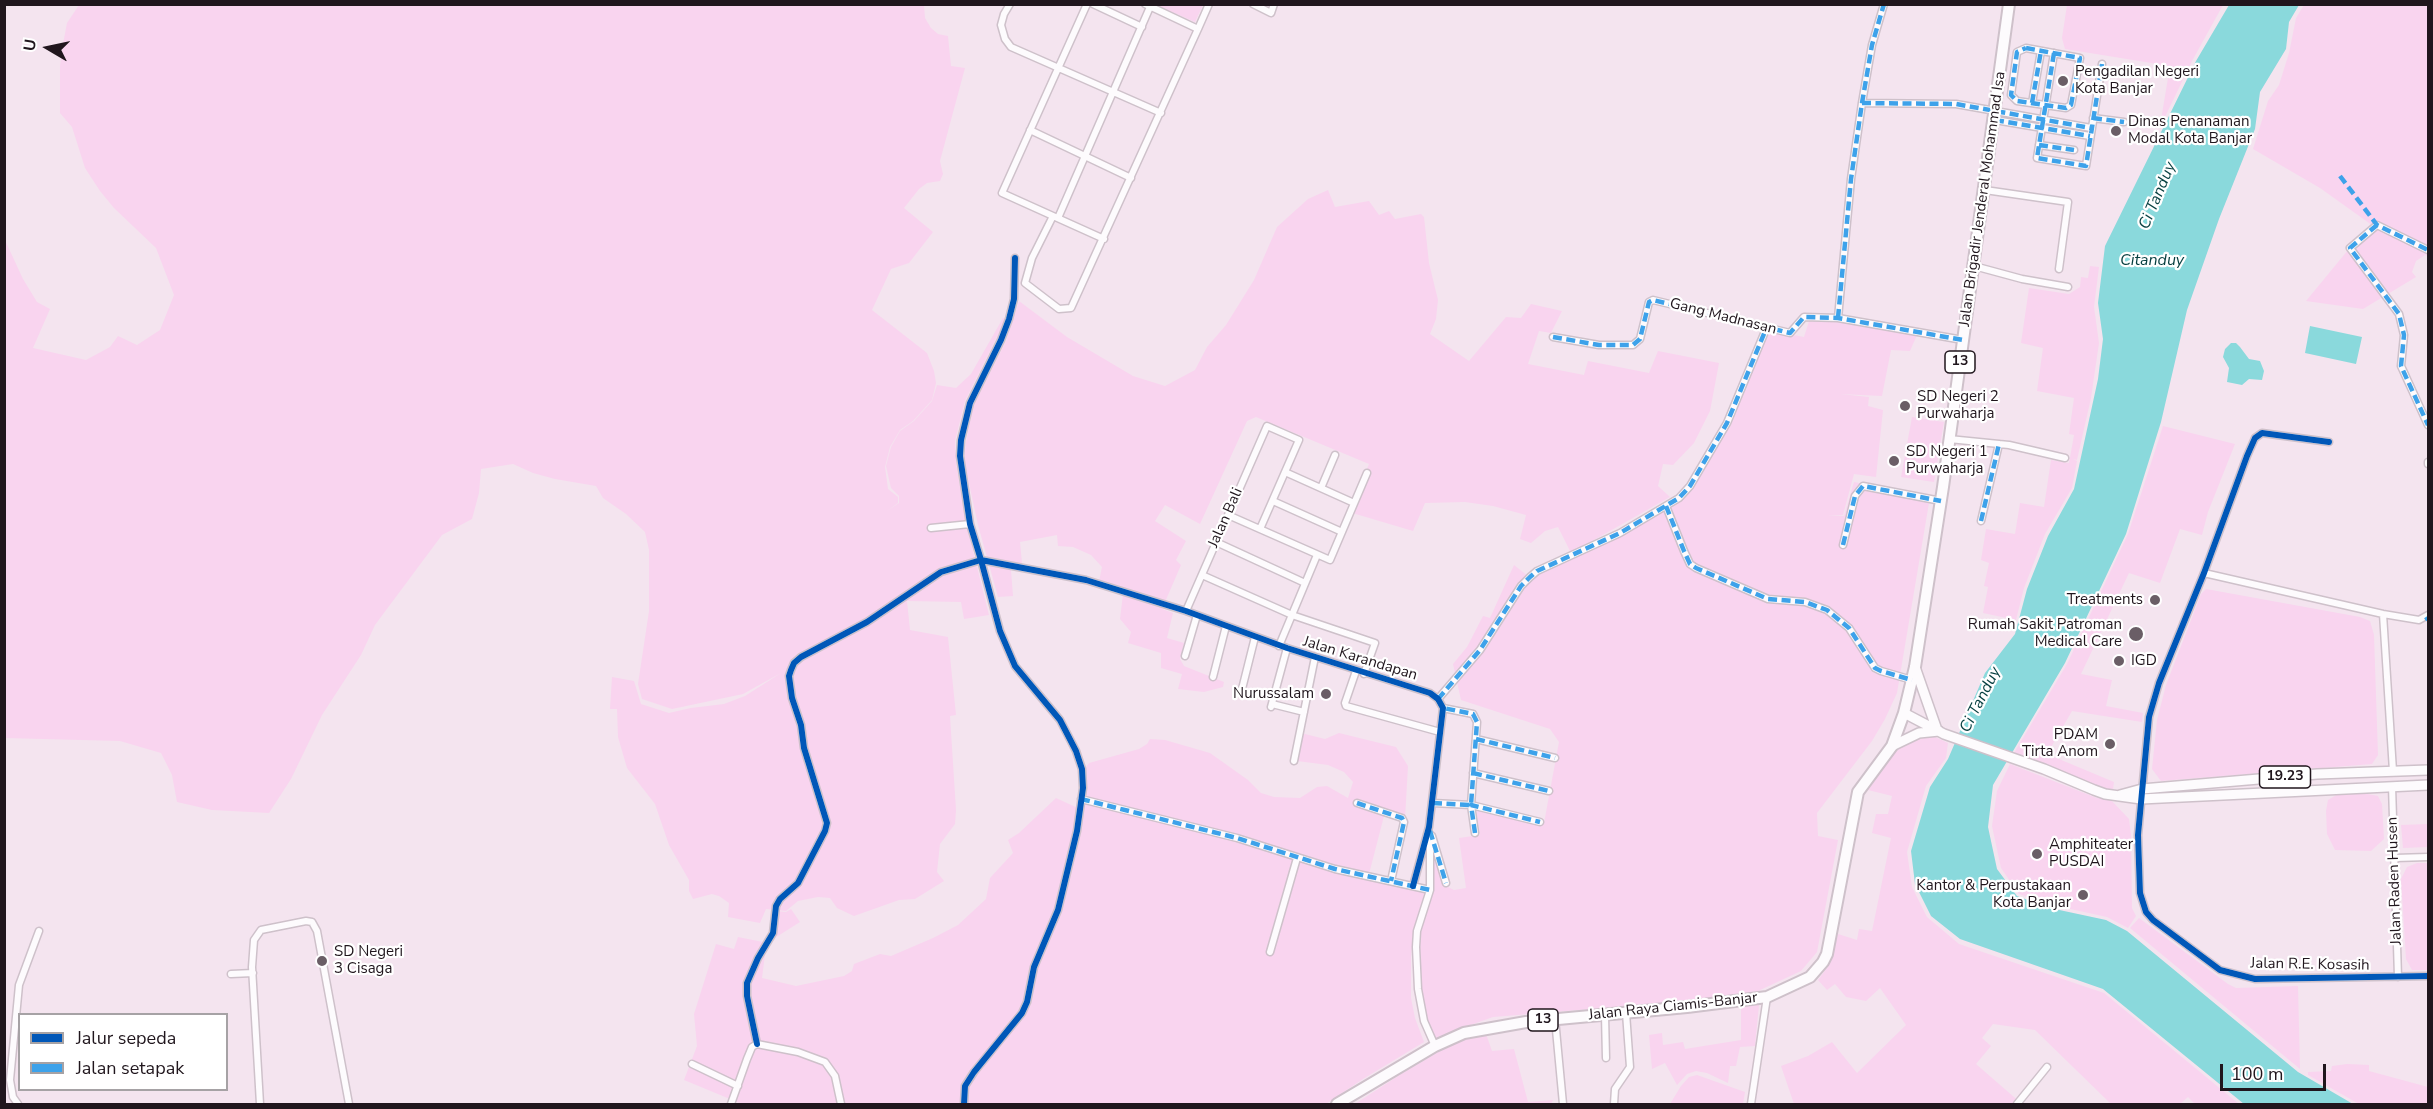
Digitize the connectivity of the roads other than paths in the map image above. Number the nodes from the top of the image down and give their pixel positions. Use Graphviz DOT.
graph roads {
  1 [pos="1010,4"];
  2 [pos="1087,4"];
  3 [pos="1094,4"];
  4 [pos="1209,4"];
  5 [pos="1253,4"];
  6 [pos="1275,4"];
  7 [pos="1884,4"];
  8 [pos="2009,4"];
  9 [pos="1148,6"];
  10 [pos="1142,27"];
  11 [pos="1198,29"];
  12 [pos="2041,51"];
  13 [pos="2054,53"];
  14 [pos="2102,64"];
  15 [pos="1059,68"];
  16 [pos="1113,92"];
  17 [pos="1862,103"];
  18 [pos="2032,103"];
  19 [pos="2045,105"];
  20 [pos="1161,113"];
  21 [pos="1995,116"];
  22 [pos="2093,118"];
  23 [pos="2042,119"];
  24 [pos="2124,122"];
  25 [pos="2041,128"];
  26 [pos="2091,128"];
  27 [pos="1030,130"];
  28 [pos="2090,136"];
  29 [pos="2039,145"];
  30 [pos="2074,150"];
  31 [pos="1085,156"];
  32 [pos="1131,178"];
  33 [pos="1985,190"];
  34 [pos="1056,217"];
  35 [pos="1104,239"];
  36 [pos="2428,250"];
  37 [pos="1015,258"];
  38 [pos="1974,266"];
  39 [pos="2059,269"];
  40 [pos="2068,287"];
  41 [pos="1838,318"];
  42 [pos="1766,329"];
  43 [pos="1553,337"];
  44 [pos="1963,340"];
  45 [pos="2428,425"];
  46 [pos="1949,439"];
  47 [pos="2329,442"];
  48 [pos="1999,444"];
  49 [pos="1335,455"];
  50 [pos="2065,458"];
  51 [pos="1285,472"];
  52 [pos="1367,472"];
  53 [pos="1322,488"];
  54 [pos="1272,501"];
  55 [pos="1941,501"];
  56 [pos="1354,503"];
  57 [pos="1666,506"];
  58 [pos="1228,515"];
  59 [pos="1982,521"];
  60 [pos="970,524"];
  61 [pos="931,528"];
  62 [pos="1260,529"];
  63 [pos="1342,532"];
  64 [pos="1216,542"];
  65 [pos="1843,545"];
  66 [pos="1317,555"];
  67 [pos="981,560"];
  68 [pos="2204,573"];
  69 [pos="1202,575"];
  70 [pos="1305,584"];
  71 [pos="1186,611"];
  72 [pos="2383,614"];
  73 [pos="1197,615"];
  74 [pos="1292,615"];
  75 [pos="2428,617"];
  76 [pos="1226,626"];
  77 [pos="1255,637"];
  78 [pos="1279,646"];
  79 [pos="1287,648"];
  80 [pos="1185,657"];
  81 [pos="1315,657"];
  82 [pos="1915,666"];
  83 [pos="1356,671"];
  84 [pos="1364,674"];
  85 [pos="1213,677"];
  86 [pos="1912,680"];
  87 [pos="1242,690"];
  88 [pos="1438,699"];
  89 [pos="1443,708"];
  90 [pos="1304,712"];
  91 [pos="1904,713"];
  92 [pos="1440,732"];
  93 [pos="1940,732"];
  94 [pos="1476,739"];
  95 [pos="1892,746"];
  96 [pos="1555,758"];
  97 [pos="1294,761"];
  98 [pos="2393,771"];
  99 [pos="2428,771"];
  100 [pos="1473,773"];
  101 [pos="2392,785"];
  102 [pos="2428,785"];
  103 [pos="2142,789"];
  104 [pos="1549,791"];
  105 [pos="2118,796"];
  106 [pos="1081,799"];
  107 [pos="2141,799"];
  108 [pos="1357,803"];
  109 [pos="1433,803"];
  110 [pos="1471,805"];
  111 [pos="1540,822"];
  112 [pos="1429,827"];
  113 [pos="1475,833"];
  114 [pos="2428,857"];
  115 [pos="1298,858"];
  116 [pos="2395,858"];
  117 [pos="1391,881"];
  118 [pos="1446,883"];
  119 [pos="1413,886"];
  120 [pos="1430,890"];
  121 [pos="39,931"];
  122 [pos="1270,952"];
  123 [pos="253,973"];
  124 [pos="231,974"];
  125 [pos="2428,976"];
  126 [pos="2398,977"];
  127 [pos="1767,997"];
  128 [pos="1626,1013"];
  129 [pos="1605,1015"];
  130 [pos="1555,1019"];
  131 [pos="757,1044"];
  132 [pos="1435,1046"];
  133 [pos="1606,1058"];
  134 [pos="692,1064"];
  135 [pos="2047,1067"];
  136 [pos="738,1086"];
  137 [pos="18,1104"];
  138 [pos="260,1104"];
  139 [pos="349,1104"];
  140 [pos="731,1104"];
  141 [pos="841,1104"];
  142 [pos="964,1104"];
  143 [pos="1337,1104"];
  144 [pos="1563,1104"];
  145 [pos="1614,1104"];
  146 [pos="1752,1104"];
  147 [pos="2017,1104"];
  1 -- 15 [label="street"];
  2 -- 15 [label="street"];
  3 -- 10 [label="street"];
  4 -- 11 [label="street"];
  5 -- 6 [label="street"];
  7 -- 17 [label="street"];
  8 -- 21 [label="highway, Jalan Brigadir Jenderal Mohammad Isa / 13"];
  9 -- 10 [label="street"];
  9 -- 11 [label="street"];
  10 -- 16 [label="street"];
  11 -- 20 [label="street"];
  12 -- 13 [label="street"];
  12 -- 18 [label="street"];
  12 -- 18 [label="street"];
  13 -- 19 [label="street"];
  13 -- 19 [label="street"];
  14 -- 22 [label="street"];
  15 -- 16 [label="street"];
  15 -- 27 [label="street"];
  16 -- 20 [label="street"];
  16 -- 31 [label="street"];
  17 -- 21 [label="street"];
  17 -- 41 [label="street"];
  18 -- 19 [label="street"];
  19 -- 23 [label="street"];
  20 -- 32 [label="street"];
  21 -- 23 [label="street"];
  21 -- 25 [label="street"];
  21 -- 33 [label="highway, Jalan Brigadir Jenderal Mohammad Isa / 13"];
  22 -- 24 [label="street"];
  22 -- 26 [label="street"];
  23 -- 25 [label="street"];
  23 -- 26 [label="street"];
  25 -- 28 [label="street"];
  25 -- 29 [label="street"];
  26 -- 28 [label="street"];
  27 -- 31 [label="street"];
  27 -- 34 [label="street"];
  28 -- 29 [label="street"];
  29 -- 30 [label="street"];
  31 -- 32 [label="street"];
  31 -- 34 [label="street"];
  32 -- 35 [label="street"];
  33 -- 38 [label="highway, Jalan Brigadir Jenderal Mohammad Isa / 13"];
  33 -- 39 [label="street"];
  34 -- 35 [label="street"];
  34 -- 35 [label="street"];
  36 -- 45 [label="street"];
  37 -- 60 [label="street"];
  38 -- 40 [label="street"];
  38 -- 44 [label="highway, Jalan Brigadir Jenderal Mohammad Isa / 13"];
  41 -- 42 [label="street, Gang Madnasan"];
  41 -- 44 [label="street, Gang Madnasan"];
  42 -- 43 [label="street, Gang Madnasan"];
  42 -- 57 [label="street"];
  44 -- 46 [label="highway, Jalan Brigadir Jenderal Mohammad Isa / 13"];
  46 -- 48 [label="street"];
  46 -- 55 [label="highway, Jalan Brigadir Jenderal Mohammad Isa / 13"];
  47 -- 68 [label="street, Jalan R.E. Kosasih"];
  48 -- 50 [label="street"];
  48 -- 59 [label="street"];
  49 -- 53 [label="street"];
  51 -- 53 [label="street"];
  51 -- 54 [label="street"];
  51 -- 58 [label="street, Jalan Bali"];
  52 -- 56 [label="street"];
  53 -- 56 [label="street"];
  54 -- 62 [label="street"];
  54 -- 63 [label="street"];
  55 -- 65 [label="street"];
  55 -- 82 [label="highway, Jalan Brigadir Jenderal Mohammad Isa / 13"];
  56 -- 63 [label="street"];
  57 -- 86 [label="street"];
  57 -- 88 [label="street"];
  58 -- 62 [label="street"];
  58 -- 64 [label="street, Jalan Bali"];
  60 -- 61 [label="street"];
  60 -- 67 [label="street"];
  62 -- 66 [label="street"];
  63 -- 66 [label="street"];
  64 -- 69 [label="street, Jalan Bali"];
  64 -- 70 [label="street"];
  66 -- 70 [label="street"];
  67 -- 71 [label="street, Jalan Karandapan"];
  67 -- 106 [label="street"];
  67 -- 131 [label="street"];
  68 -- 72 [label="street"];
  68 -- 103 [label="street, Jalan R.E. Kosasih"];
  69 -- 71 [label="street, Jalan Bali"];
  69 -- 74 [label="street"];
  70 -- 74 [label="street"];
  71 -- 73 [label="street, Jalan Karandapan"];
  72 -- 75 [label="street"];
  72 -- 98 [label="street"];
  73 -- 76 [label="street, Jalan Karandapan"];
  73 -- 80 [label="street"];
  74 -- 78 [label="street"];
  74 -- 84 [label="street"];
  76 -- 77 [label="street, Jalan Karandapan"];
  76 -- 85 [label="street"];
  77 -- 78 [label="street, Jalan Karandapan"];
  77 -- 87 [label="street"];
  78 -- 79 [label="street, Jalan Karandapan"];
  79 -- 81 [label="street, Jalan Karandapan"];
  79 -- 90 [label="street"];
  81 -- 83 [label="street, Jalan Karandapan"];
  81 -- 90 [label="street"];
  82 -- 86 [label="highway, Jalan Brigadir Jenderal Mohammad Isa / 13"];
  82 -- 93 [label="main road"];
  83 -- 84 [label="street, Jalan Karandapan"];
  83 -- 92 [label="street"];
  84 -- 88 [label="street, Jalan Karandapan"];
  86 -- 91 [label="highway, Jalan Brigadir Jenderal Mohammad Isa / 13"];
  88 -- 89 [label="street"];
  89 -- 92 [label="street"];
  89 -- 94 [label="street"];
  90 -- 97 [label="street"];
  91 -- 93 [label="main road, 19.23"];
  91 -- 95 [label="highway, 13"];
  92 -- 109 [label="street"];
  93 -- 95 [label="main road"];
  93 -- 105 [label="main road, 19.23"];
  94 -- 96 [label="street"];
  94 -- 100 [label="street"];
  95 -- 127 [label="highway, Jalan Raya Ciamis-Banjar / 13"];
  98 -- 99 [label="main road, 19.23"];
  98 -- 103 [label="main road, 19.23"];
  100 -- 104 [label="street"];
  100 -- 110 [label="street"];
  101 -- 102 [label="main road, 19.23"];
  101 -- 107 [label="main road, 19.23"];
  101 -- 116 [label="street, Jalan Raden Husen"];
  103 -- 105 [label="main road, 19.23"];
  103 -- 107 [label="street, Jalan R.E. Kosasih"];
  105 -- 107 [label="main road, 19.23"];
  106 -- 115 [label="street"];
  106 -- 142 [label="street"];
  107 -- 126 [label="street, Jalan R.E. Kosasih"];
  108 -- 117 [label="street"];
  109 -- 110 [label="street"];
  109 -- 112 [label="street"];
  110 -- 111 [label="street"];
  110 -- 113 [label="street"];
  112 -- 118 [label="street"];
  112 -- 119 [label="street"];
  112 -- 120 [label="street"];
  114 -- 116 [label="street"];
  115 -- 117 [label="street"];
  115 -- 122 [label="street"];
  116 -- 126 [label="street, Jalan Raden Husen"];
  117 -- 119 [label="street"];
  119 -- 120 [label="street"];
  120 -- 132 [label="street"];
  121 -- 137 [label="street"];
  123 -- 124 [label="street"];
  123 -- 138 [label="street"];
  123 -- 139 [label="street"];
  125 -- 126 [label="street, Jalan R.E. Kosasih"];
  127 -- 128 [label="highway, Jalan Raya Ciamis-Banjar / 13"];
  127 -- 146 [label="street"];
  128 -- 129 [label="highway, Jalan Raya Ciamis-Banjar / 13"];
  128 -- 145 [label="street"];
  129 -- 130 [label="highway, Jalan Raya Ciamis-Banjar / 13"];
  129 -- 133 [label="street"];
  130 -- 132 [label="highway, Jalan Raya Ciamis-Banjar / 13"];
  130 -- 144 [label="street"];
  131 -- 136 [label="street"];
  131 -- 141 [label="street"];
  132 -- 143 [label="highway, Jalan Raya Ciamis-Banjar / 13"];
  134 -- 136 [label="street"];
  135 -- 147 [label="street"];
  136 -- 140 [label="street"];
}
